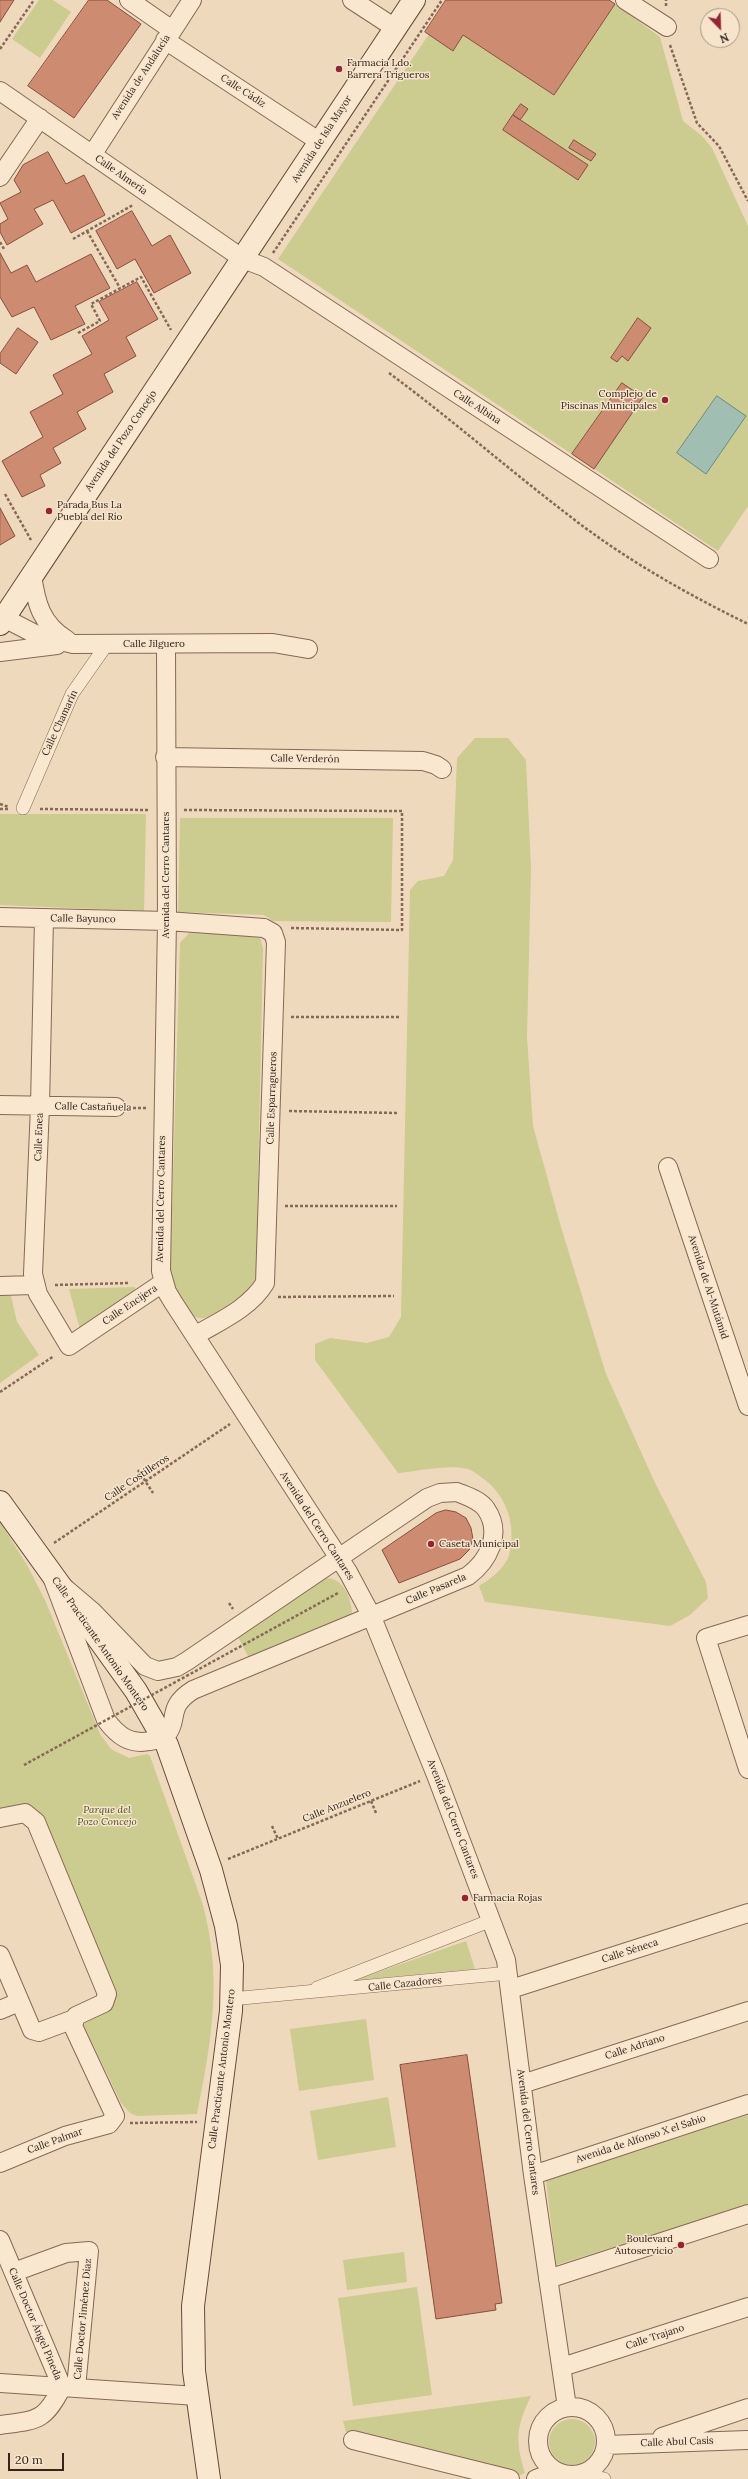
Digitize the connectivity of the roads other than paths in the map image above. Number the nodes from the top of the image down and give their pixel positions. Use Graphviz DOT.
graph roads {
  1 [pos="129,0"];
  2 [pos="192,0"];
  3 [pos="352,0"];
  4 [pos="414,0"];
  5 [pos="625,0"];
  6 [pos="667,27"];
  7 [pos="395,28"];
  8 [pos="168,35"];
  9 [pos="0,91"];
  10 [pos="40,118"];
  11 [pos="320,142"];
  12 [pos="92,155"];
  13 [pos="0,177"];
  14 [pos="243,259"];
  15 [pos="709,559"];
  16 [pos="37,567"];
  17 [pos="2,621"];
  18 [pos="73,644"];
  19 [pos="107,644"];
  20 [pos="166,644"];
  21 [pos="308,649"];
  22 [pos="0,652"];
  23 [pos="165,757"];
  24 [pos="442,770"];
  25 [pos="23,808"];
  26 [pos="0,917"];
  27 [pos="44,918"];
  28 [pos="167,921"];
  29 [pos="0,1105"];
  30 [pos="40,1106"];
  31 [pos="116,1107"];
  32 [pos="668,1167"];
  33 [pos="164,1282"];
  34 [pos="34,1285"];
  35 [pos="0,1286"];
  36 [pos="196,1335"];
  37 [pos="748,1406"];
  38 [pos="0,1502"];
  39 [pos="339,1558"];
  40 [pos="52,1576"];
  41 [pos="371,1615"];
  42 [pos="748,1625"];
  43 [pos="173,1714"];
  44 [pos="741,1723"];
  45 [pos="163,1737"];
  46 [pos="748,1769"];
  47 [pos="181,1781"];
  48 [pos="0,1818"];
  49 [pos="748,1913"];
  50 [pos="492,1920"];
  51 [pos="0,1955"];
  52 [pos="510,1981"];
  53 [pos="300,1994"];
  54 [pos="231,1999"];
  55 [pos="20,2002"];
  56 [pos="0,2010"];
  57 [pos="748,2011"];
  58 [pos="74,2019"];
  59 [pos="522,2084"];
  60 [pos="748,2104"];
  61 [pos="0,2163"];
  62 [pos="533,2175"];
  63 [pos="748,2214"];
  64 [pos="0,2240"];
  65 [pos="14,2272"];
  66 [pos="548,2279"];
  67 [pos="748,2307"];
  68 [pos="562,2367"];
  69 [pos="0,2383"];
  70 [pos="69,2387"];
  71 [pos="197,2396"];
  72 [pos="567,2407"];
  73 [pos="748,2408"];
  74 [pos="0,2425"];
  75 [pos="353,2440"];
  76 [pos="748,2440"];
  77 [pos="644,2443"];
  78 [pos="606,2445"];
  79 [pos="555,2472"];
  80 [pos="578,2475"];
  81 [pos="209,2479"];
  82 [pos="510,2479"];
  83 [pos="536,2479"];
  84 [pos="604,2479"];
  1 -- 8 [label="street, Calle Cádiz"];
  2 -- 8 [label="street, Avenida de Andalucía"];
  3 -- 7 [label="street"];
  4 -- 7 [label="main road, Avenida de Isla Mayor"];
  5 -- 6 [label="street"];
  7 -- 11 [label="main road, Avenida de Isla Mayor"];
  8 -- 11 [label="street, Calle Cádiz"];
  8 -- 12 [label="street, Avenida de Andalucía"];
  9 -- 10 [label="street, Calle Almería"];
  10 -- 12 [label="street, Calle Almería"];
  10 -- 13 [label="street"];
  11 -- 14 [label="main road, Avenida de Isla Mayor"];
  12 -- 14 [label="street, Calle Almería"];
  14 -- 15 [label="street, Calle Albina"];
  14 -- 16 [label="main road, Avenida del Pozo Concejo"];
  16 -- 17 [label="main road, Avenida del Pozo Concejo"];
  16 -- 18 [label="street"];
  17 -- 18 [label="street, Calle Jilguero"];
  18 -- 19 [label="street, Calle Jilguero"];
  18 -- 22 [label="street"];
  19 -- 20 [label="street, Calle Jilguero"];
  19 -- 25 [label="street, Calle Chamarín"];
  20 -- 21 [label="street, Calle Jilguero"];
  20 -- 23 [label="street, Avenida del Cerro Cantares"];
  23 -- 24 [label="street, Calle Verderón"];
  23 -- 28 [label="street, Avenida del Cerro Cantares"];
  26 -- 27 [label="street, Calle Bayunco"];
  27 -- 28 [label="street, Calle Bayunco"];
  27 -- 30 [label="street, Calle Enea"];
  28 -- 33 [label="street, Avenida del Cerro Cantares"];
  28 -- 36 [label="street, Calle Esparragueros"];
  29 -- 30 [label="street, Calle Castañuela"];
  30 -- 31 [label="street, Calle Castañuela"];
  30 -- 34 [label="street, Calle Enea"];
  32 -- 37 [label="street, Avenida de Al-Mutámid"];
  33 -- 34 [label="street, Calle Encijera"];
  33 -- 36 [label="street, Avenida del Cerro Cantares"];
  34 -- 35 [label="street"];
  36 -- 39 [label="street, Avenida del Cerro Cantares"];
  38 -- 40 [label="main road, Calle Practicante Antonio Montero"];
  39 -- 40 [label="street, Calle Pasarela"];
  39 -- 41 [label="street, Avenida del Cerro Cantares"];
  39 -- 41 [label="street, Calle Pasarela"];
  40 -- 45 [label="main road, Calle Practicante Antonio Montero"];
  40 -- 45 [label="street"];
  41 -- 43 [label="street, Calle Pasarela"];
  41 -- 50 [label="street, Avenida del Cerro Cantares"];
  42 -- 44 [label="street"];
  43 -- 45 [label="street, Calle Pasarela"];
  43 -- 47 [label="street"];
  44 -- 46 [label="street"];
  45 -- 47 [label="main road, Calle Practicante Antonio Montero"];
  47 -- 54 [label="main road, Calle Practicante Antonio Montero"];
  48 -- 58 [label="street"];
  49 -- 52 [label="street, Calle Séneca"];
  50 -- 52 [label="street, Avenida del Cerro Cantares"];
  50 -- 53 [label="street, Calle Cazadores"];
  51 -- 55 [label="street"];
  52 -- 53 [label="street, Calle Cazadores"];
  52 -- 59 [label="street, Avenida del Cerro Cantares"];
  53 -- 54 [label="street, Calle Cazadores"];
  54 -- 71 [label="main road, Calle Practicante Antonio Montero"];
  55 -- 56 [label="street"];
  55 -- 58 [label="street"];
  57 -- 59 [label="street, Calle Adriano"];
  58 -- 61 [label="street, Calle Palmar"];
  59 -- 62 [label="street, Avenida del Cerro Cantares"];
  60 -- 62 [label="street, Avenida de Alfonso X el Sabio"];
  62 -- 66 [label="street, Avenida del Cerro Cantares"];
  63 -- 66 [label="street"];
  64 -- 65 [label="street, Calle Doctor Ángel Pineda"];
  65 -- 70 [label="street, Calle Doctor Ángel Pineda"];
  65 -- 70 [label="street, Calle Doctor Jiménez Díaz"];
  66 -- 68 [label="street, Avenida del Cerro Cantares"];
  67 -- 68 [label="street, Calle Trajano"];
  68 -- 72 [label="street, Avenida del Cerro Cantares"];
  69 -- 70 [label="street"];
  70 -- 71 [label="street"];
  70 -- 74 [label="street"];
  71 -- 81 [label="main road, Calle Practicante Antonio Montero"];
  72 -- 78 [label="street"];
  72 -- 79 [label="street"];
  73 -- 77 [label="street"];
  75 -- 82 [label="street"];
  76 -- 77 [label="street, Calle Abul Casis"];
  77 -- 78 [label="street, Calle Abul Casis"];
  78 -- 80 [label="street"];
  79 -- 80 [label="street"];
  79 -- 83 [label="street"];
  80 -- 84 [label="street"];
}
